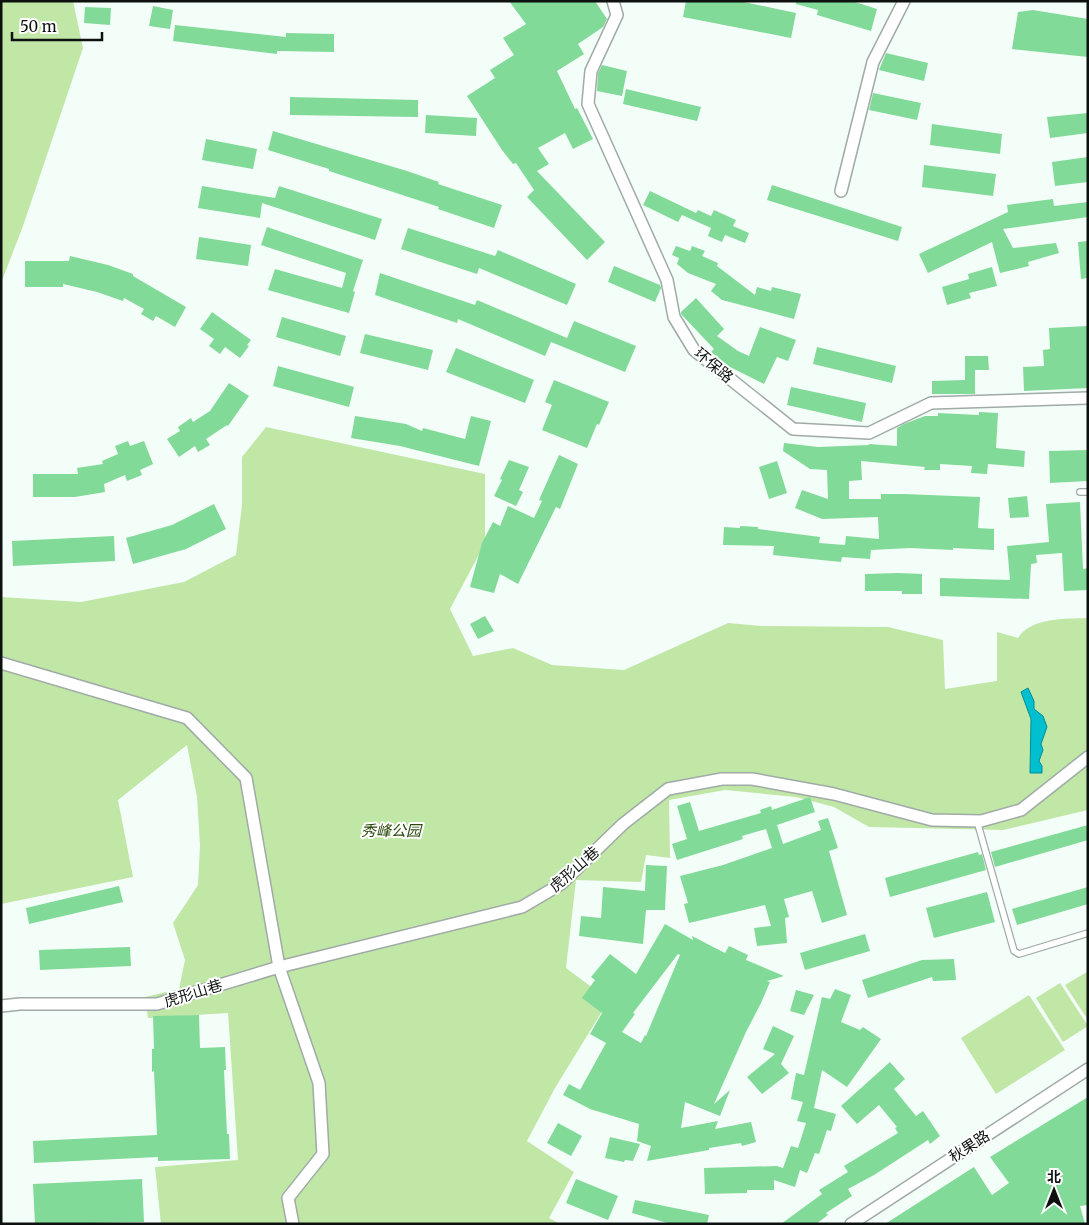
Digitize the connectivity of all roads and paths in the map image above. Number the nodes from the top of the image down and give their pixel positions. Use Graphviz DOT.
graph roads {
  1 [pos="613,1"];
  2 [pos="904,1"];
  3 [pos="841,191"];
  4 [pos="1088,398"];
  5 [pos="1080,492"];
  6 [pos="1088,492"];
  7 [pos="1,664"];
  8 [pos="1088,757"];
  9 [pos="977,821"];
  10 [pos="1088,933"];
  11 [pos="279,967"];
  12 [pos="1,1006"];
  13 [pos="1088,1069"];
  14 [pos="293,1224"];
  15 [pos="851,1224"];
  1 -- 4 [label="street, 环保路"];
  2 -- 3 [label="street"];
  5 -- 6 [label="lane"];
  7 -- 11 [label="street"];
  8 -- 9 [label="street, 虎形山巷"];
  9 -- 10 [label="lane"];
  9 -- 11 [label="street, 虎形山巷"];
  11 -- 12 [label="street, 虎形山巷"];
  11 -- 14 [label="street"];
  13 -- 15 [label="street, 秋果路"];
}
